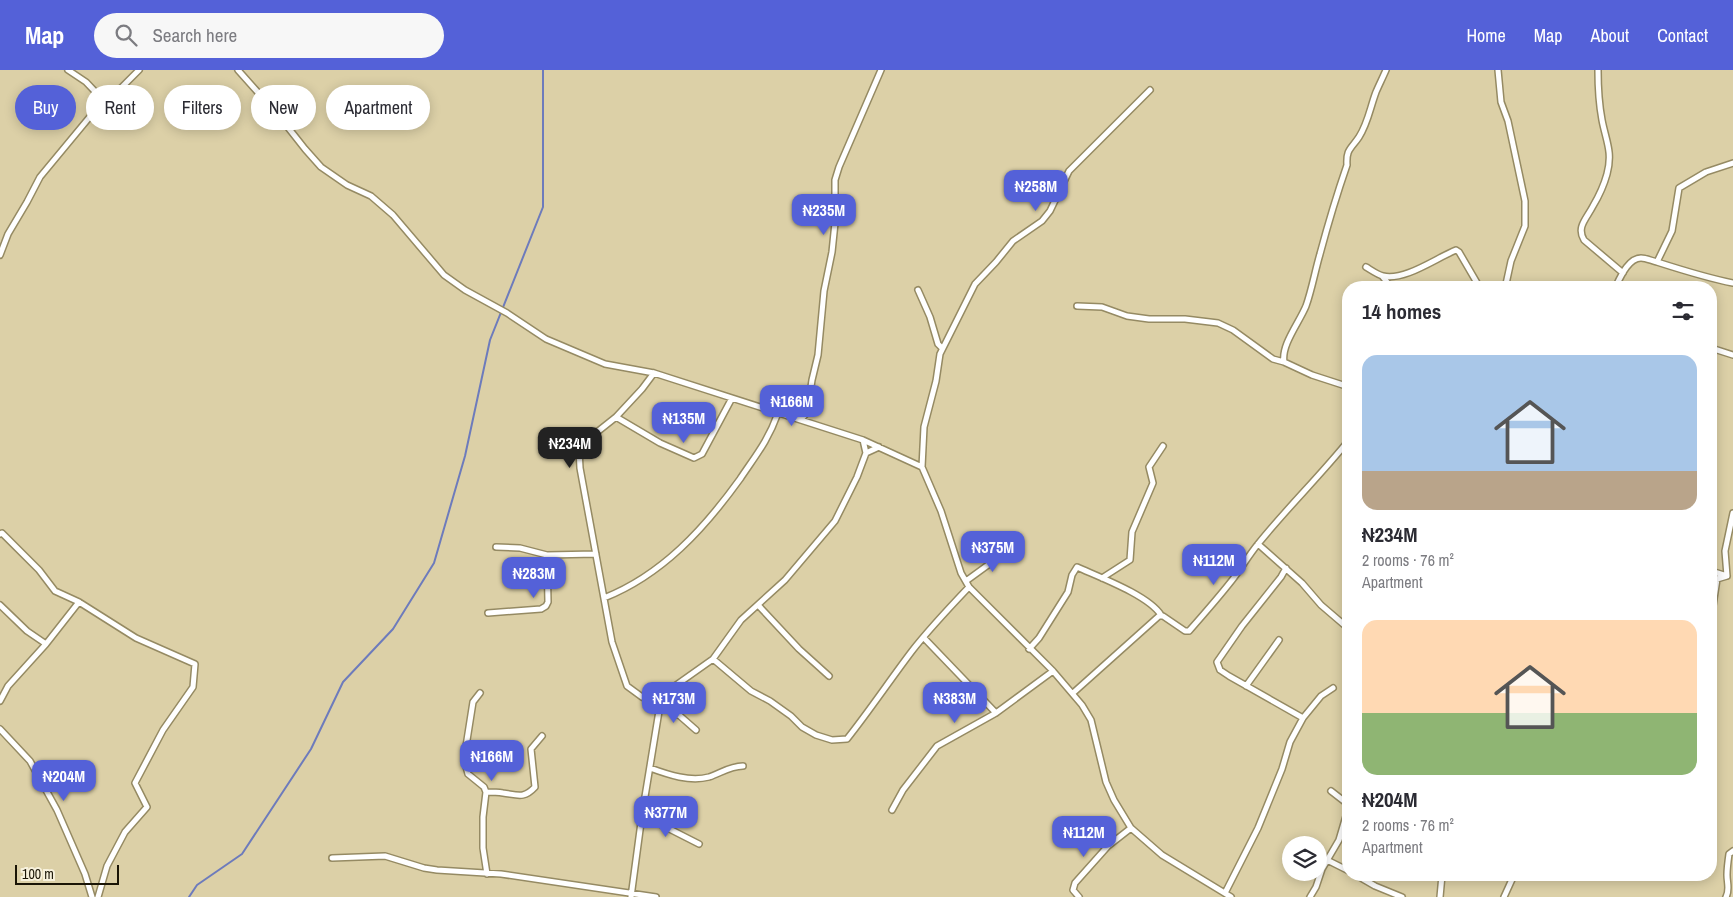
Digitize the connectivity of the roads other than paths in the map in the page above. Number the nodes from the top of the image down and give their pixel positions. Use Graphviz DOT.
graph roads {
  1 [pos="68,70"];
  2 [pos="140,70"];
  3 [pos="238,70"];
  4 [pos="881,70"];
  5 [pos="1386,70"];
  6 [pos="1498,70"];
  7 [pos="1598,70"];
  8 [pos="89,85"];
  9 [pos="124,85"];
  10 [pos="1150,90"];
  11 [pos="86,122"];
  12 [pos="1733,163"];
  13 [pos="0,255"];
  14 [pos="1657,262"];
  15 [pos="1366,267"];
  16 [pos="1623,272"];
  17 [pos="1382,276"];
  18 [pos="1386,281"];
  19 [pos="1476,281"];
  20 [pos="1507,281"];
  21 [pos="1618,281"];
  22 [pos="1733,283"];
  23 [pos="918,290"];
  24 [pos="1077,306"];
  25 [pos="942,348"];
  26 [pos="1717,350"];
  27 [pos="1733,355"];
  28 [pos="1284,362"];
  29 [pos="654,373"];
  30 [pos="1342,385"];
  31 [pos="732,398"];
  32 [pos="778,413"];
  33 [pos="807,413"];
  34 [pos="616,417"];
  35 [pos="801,419"];
  36 [pos="816,424"];
  37 [pos="863,440"];
  38 [pos="1163,446"];
  39 [pos="879,447"];
  40 [pos="1342,448"];
  41 [pos="866,453"];
  42 [pos="922,467"];
  43 [pos="1733,513"];
  44 [pos="0,534"];
  45 [pos="1258,544"];
  46 [pos="496,547"];
  47 [pos="1010,549"];
  48 [pos="596,554"];
  49 [pos="546,555"];
  50 [pos="1286,568"];
  51 [pos="1717,573"];
  52 [pos="1727,576"];
  53 [pos="1102,578"];
  54 [pos="1717,578"];
  55 [pos="966,581"];
  56 [pos="969,588"];
  57 [pos="604,598"];
  58 [pos="79,602"];
  59 [pos="0,605"];
  60 [pos="758,605"];
  61 [pos="488,614"];
  62 [pos="1161,615"];
  63 [pos="1342,623"];
  64 [pos="924,638"];
  65 [pos="1279,640"];
  66 [pos="46,644"];
  67 [pos="1029,649"];
  68 [pos="714,658"];
  69 [pos="1053,671"];
  70 [pos="829,676"];
  71 [pos="1246,686"];
  72 [pos="1333,688"];
  73 [pos="480,693"];
  74 [pos="1073,693"];
  75 [pos="0,701"];
  76 [pos="660,704"];
  77 [pos="996,713"];
  78 [pos="1303,718"];
  79 [pos="0,729"];
  80 [pos="696,730"];
  81 [pos="542,736"];
  82 [pos="744,766"];
  83 [pos="650,768"];
  84 [pos="1331,791"];
  85 [pos="486,792"];
  86 [pos="1342,800"];
  87 [pos="892,810"];
  88 [pos="642,815"];
  89 [pos="1130,828"];
  90 [pos="1342,830"];
  91 [pos="699,844"];
  92 [pos="1733,851"];
  93 [pos="332,858"];
  94 [pos="1327,860"];
  95 [pos="1342,868"];
  96 [pos="487,874"];
  97 [pos="1317,881"];
  98 [pos="1366,881"];
  99 [pos="1441,881"];
  100 [pos="1511,881"];
  101 [pos="1225,893"];
  102 [pos="632,895"];
  103 [pos="92,897"];
  104 [pos="98,897"];
  105 [pos="656,897"];
  106 [pos="1079,897"];
  107 [pos="1231,897"];
  108 [pos="1310,897"];
  109 [pos="1402,897"];
  110 [pos="1440,897"];
  111 [pos="1504,897"];
  112 [pos="1726,897"];
  1 -- 8 [label="street"];
  2 -- 9 [label="street"];
  3 -- 29 [label="street"];
  4 -- 33 [label="street"];
  5 -- 28 [label="street"];
  6 -- 20 [label="street"];
  7 -- 16 [label="street"];
  10 -- 25 [label="street"];
  11 -- 13 [label="street"];
  12 -- 14 [label="street"];
  14 -- 16 [label="street"];
  14 -- 22 [label="street"];
  15 -- 17 [label="street"];
  16 -- 21 [label="street"];
  17 -- 18 [label="street"];
  17 -- 19 [label="street"];
  23 -- 25 [label="street"];
  24 -- 28 [label="street"];
  25 -- 42 [label="street"];
  26 -- 27 [label="street"];
  28 -- 30 [label="street"];
  29 -- 31 [label="street"];
  29 -- 34 [label="street"];
  31 -- 32 [label="street"];
  31 -- 34 [label="street"];
  32 -- 35 [label="street"];
  32 -- 57 [label="street"];
  33 -- 35 [label="street"];
  33 -- 36 [label="street"];
  34 -- 48 [label="street"];
  35 -- 36 [label="street"];
  36 -- 37 [label="street"];
  37 -- 39 [label="street"];
  37 -- 41 [label="street"];
  38 -- 53 [label="street"];
  39 -- 41 [label="street"];
  39 -- 42 [label="street"];
  40 -- 45 [label="street"];
  41 -- 60 [label="street"];
  42 -- 55 [label="street"];
  43 -- 52 [label="street"];
  44 -- 58 [label="street"];
  45 -- 50 [label="street"];
  45 -- 62 [label="street"];
  46 -- 49 [label="street"];
  47 -- 55 [label="street"];
  48 -- 49 [label="street"];
  48 -- 57 [label="street"];
  49 -- 61 [label="street"];
  50 -- 63 [label="street"];
  50 -- 71 [label="street"];
  51 -- 52 [label="street"];
  52 -- 54 [label="street"];
  53 -- 62 [label="street"];
  53 -- 67 [label="street"];
  55 -- 56 [label="street"];
  56 -- 64 [label="street"];
  56 -- 67 [label="street"];
  57 -- 76 [label="street"];
  58 -- 66 [label="street"];
  58 -- 104 [label="street"];
  59 -- 66 [label="street"];
  60 -- 68 [label="street"];
  60 -- 70 [label="street"];
  62 -- 74 [label="street"];
  64 -- 68 [label="street"];
  64 -- 77 [label="street"];
  65 -- 71 [label="street"];
  66 -- 75 [label="street"];
  67 -- 69 [label="street"];
  68 -- 76 [label="street"];
  69 -- 74 [label="street"];
  69 -- 77 [label="street"];
  71 -- 78 [label="street"];
  72 -- 78 [label="street"];
  73 -- 85 [label="street"];
  74 -- 89 [label="street"];
  76 -- 80 [label="street"];
  76 -- 83 [label="street"];
  77 -- 87 [label="street"];
  78 -- 101 [label="street"];
  79 -- 103 [label="street"];
  81 -- 85 [label="street"];
  82 -- 83 [label="street"];
  83 -- 88 [label="street"];
  84 -- 86 [label="street"];
  85 -- 96 [label="street"];
  88 -- 91 [label="street"];
  88 -- 102 [label="street"];
  89 -- 101 [label="street"];
  89 -- 106 [label="street"];
  90 -- 94 [label="street"];
  92 -- 112 [label="street"];
  93 -- 96 [label="street"];
  94 -- 95 [label="street"];
  96 -- 102 [label="street"];
  97 -- 108 [label="street"];
  98 -- 109 [label="street"];
  99 -- 110 [label="street"];
  100 -- 111 [label="street"];
  101 -- 107 [label="street"];
  102 -- 105 [label="street"];
}
